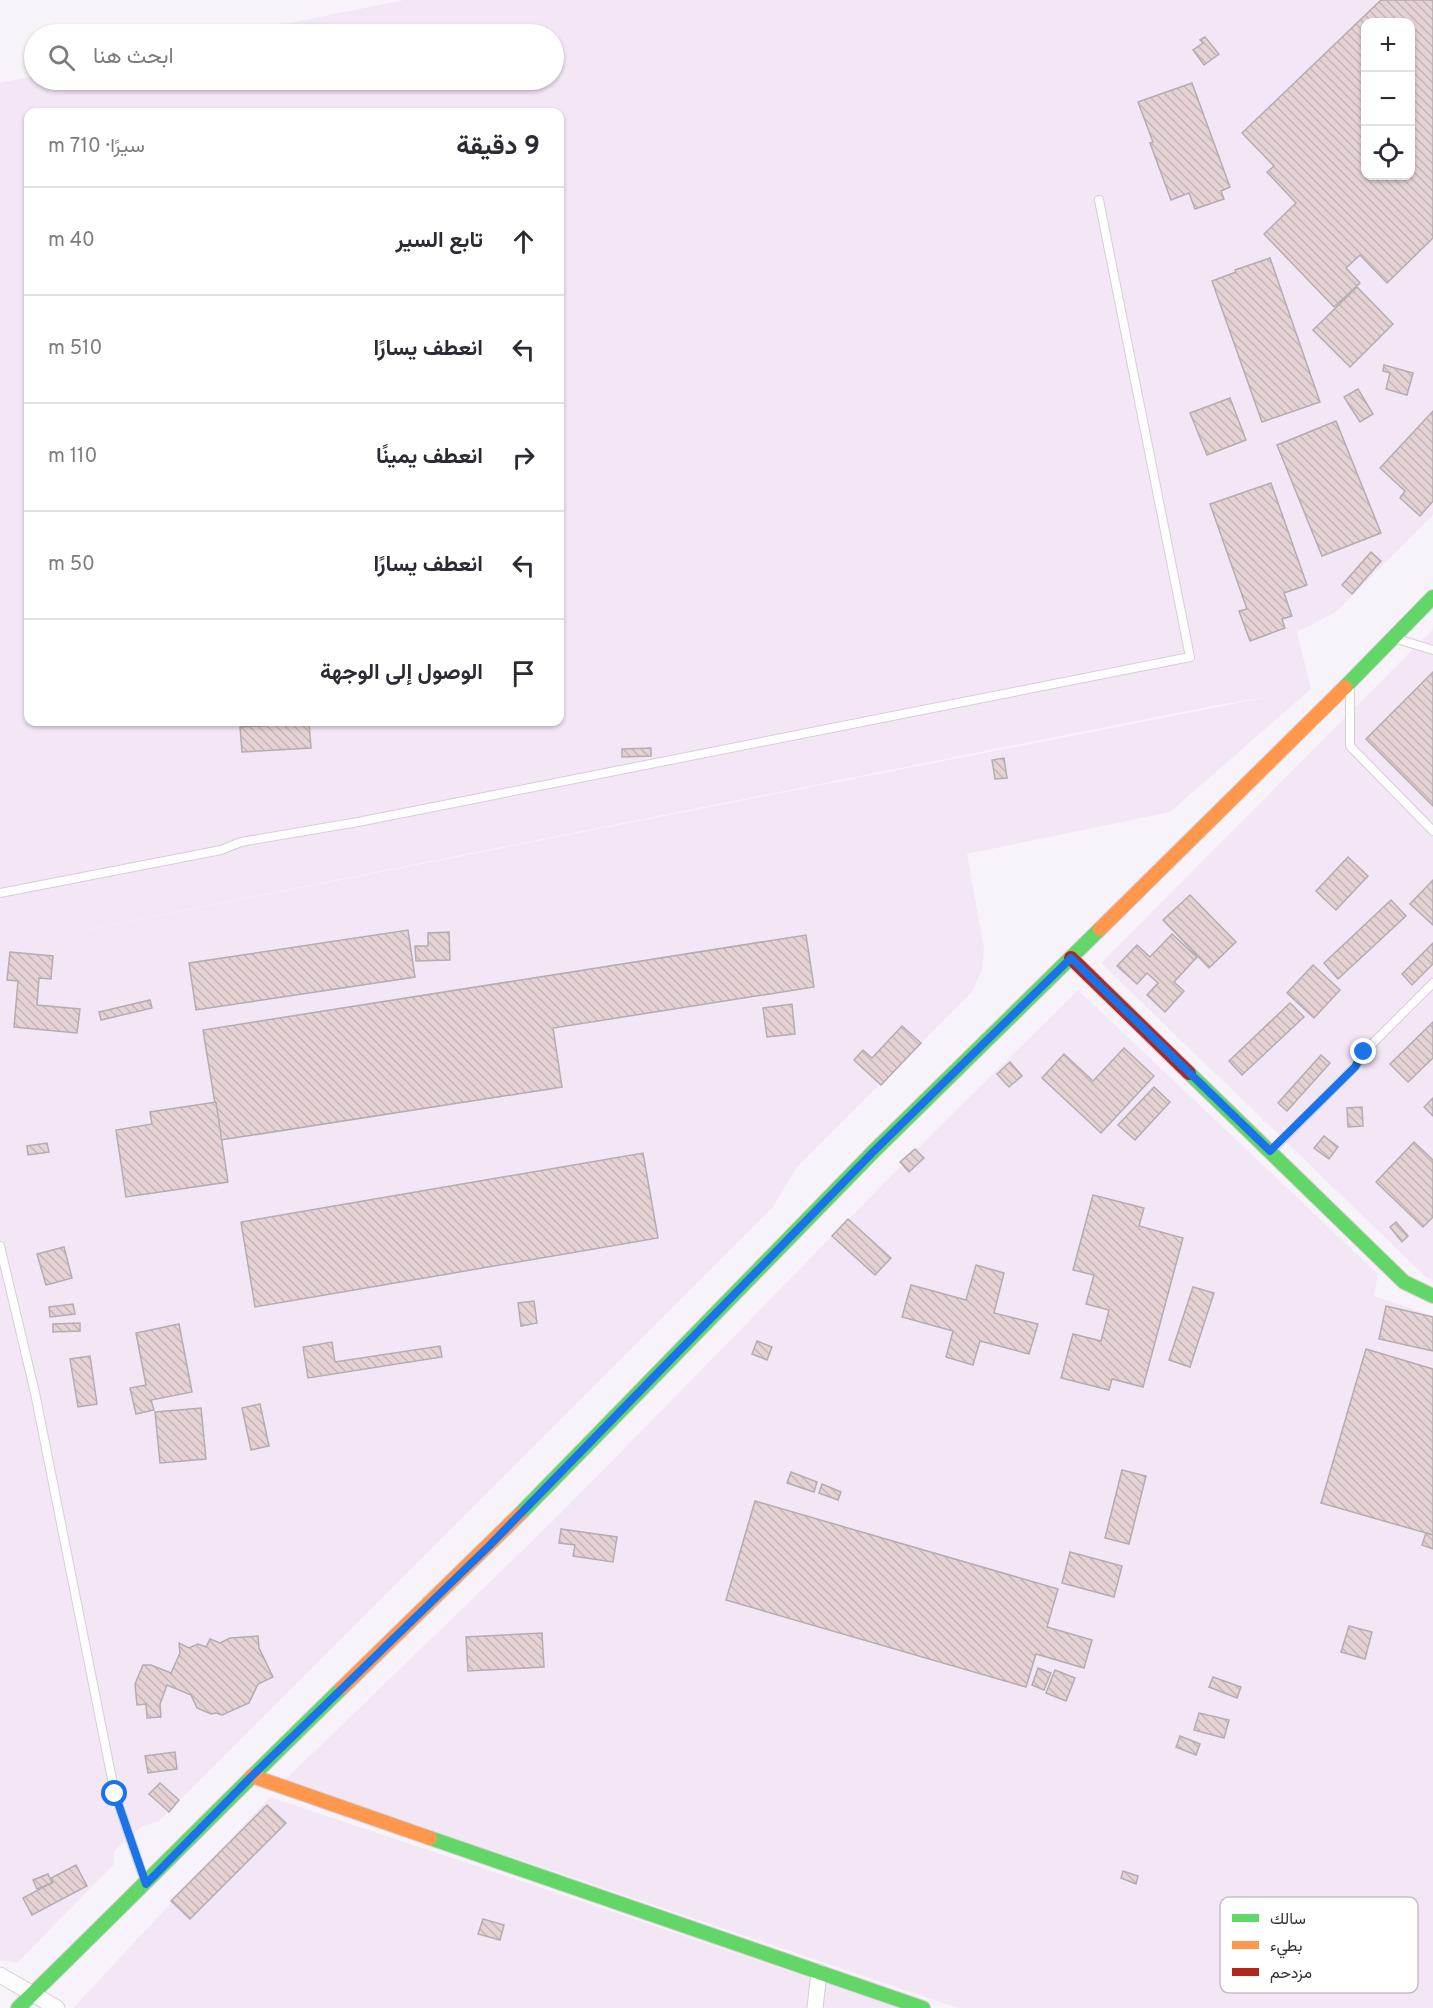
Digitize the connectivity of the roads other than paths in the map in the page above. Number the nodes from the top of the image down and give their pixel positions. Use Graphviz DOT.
graph roads {
  1 [pos="1099,200"];
  2 [pos="1433,597"];
  3 [pos="1393,638"];
  4 [pos="1433,651"];
  5 [pos="1350,682"];
  6 [pos="1433,831"];
  7 [pos="0,893"];
  8 [pos="1071,958"];
  9 [pos="1433,983"];
  10 [pos="1270,1151"];
  11 [pos="0,1246"];
  12 [pos="1433,1296"];
  13 [pos="252,1776"];
  14 [pos="146,1884"];
  15 [pos="819,1972"];
  16 [pos="0,1975"];
  17 [pos="31,1994"];
  18 [pos="18,2008"];
  19 [pos="57,2008"];
  20 [pos="815,2008"];
  21 [pos="923,2008"];
  1 -- 7 [label="lane"];
  2 -- 3 [label="main road"];
  3 -- 4 [label="lane"];
  3 -- 5 [label="main road"];
  5 -- 6 [label="lane"];
  5 -- 8 [label="main road"];
  8 -- 10 [label="main road"];
  8 -- 13 [label="main road"];
  9 -- 10 [label="lane"];
  10 -- 12 [label="main road"];
  11 -- 14 [label="lane"];
  13 -- 14 [label="main road"];
  13 -- 15 [label="main road"];
  14 -- 17 [label="main road"];
  15 -- 20 [label="street"];
  15 -- 21 [label="main road"];
  16 -- 17 [label="street"];
  17 -- 18 [label="main road"];
  17 -- 19 [label="street"];
}
